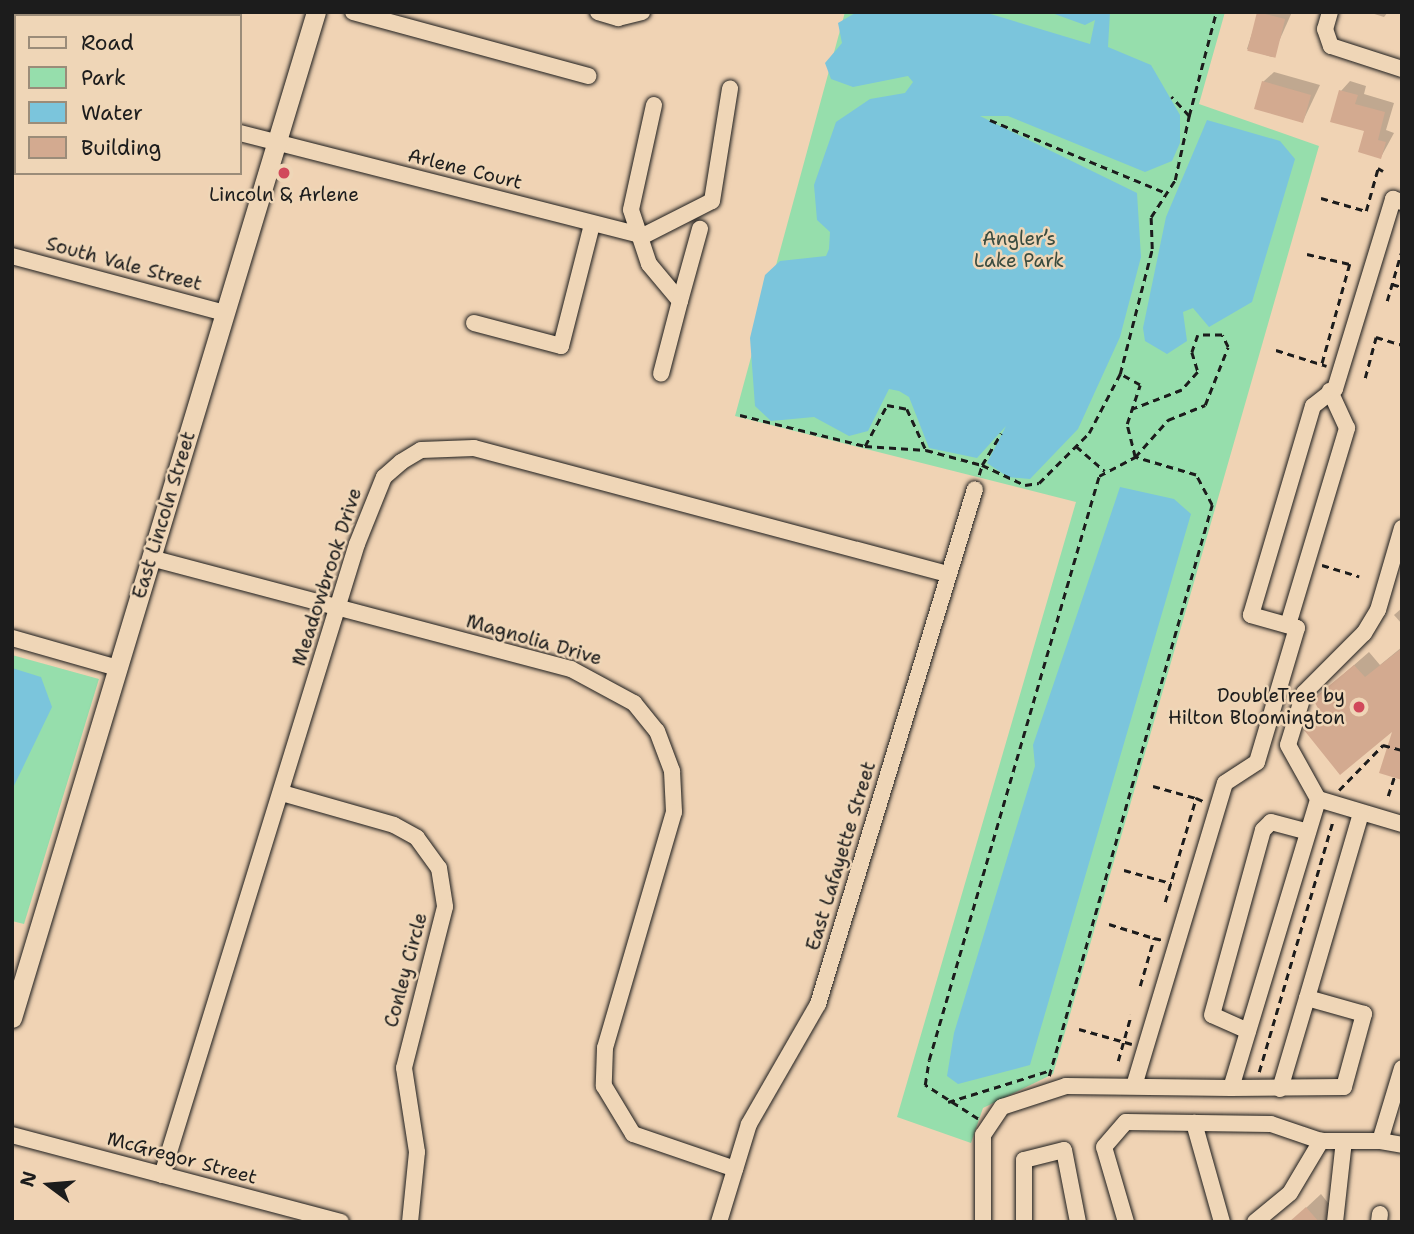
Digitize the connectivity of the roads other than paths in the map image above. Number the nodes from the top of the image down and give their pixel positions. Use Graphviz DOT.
graph roads {
  1 [pos="316,12"];
  2 [pos="353,12"];
  3 [pos="598,12"];
  4 [pos="642,12"];
  5 [pos="1329,12"];
  6 [pos="1402,69"];
  7 [pos="588,76"];
  8 [pos="730,88"];
  9 [pos="654,105"];
  10 [pos="242,134"];
  11 [pos="277,143"];
  12 [pos="1402,202"];
  13 [pos="592,224"];
  14 [pos="700,229"];
  15 [pos="643,236"];
  16 [pos="12,257"];
  17 [pos="680,302"];
  18 [pos="224,313"];
  19 [pos="474,323"];
  20 [pos="661,374"];
  21 [pos="1330,391"];
  22 [pos="975,489"];
  23 [pos="1402,528"];
  24 [pos="151,558"];
  25 [pos="947,573"];
  26 [pos="337,610"];
  27 [pos="1288,625"];
  28 [pos="12,638"];
  29 [pos="117,668"];
  30 [pos="282,793"];
  31 [pos="1318,799"];
  32 [pos="1361,813"];
  33 [pos="1402,824"];
  34 [pos="1308,832"];
  35 [pos="1307,998"];
  36 [pos="12,1018"];
  37 [pos="1248,1031"];
  38 [pos="1402,1069"];
  39 [pos="1133,1086"];
  40 [pos="1231,1088"];
  41 [pos="1280,1090"];
  42 [pos="1194,1123"];
  43 [pos="12,1135"];
  44 [pos="1321,1141"];
  45 [pos="1344,1141"];
  46 [pos="1380,1141"];
  47 [pos="1402,1145"];
  48 [pos="735,1169"];
  49 [pos="162,1175"];
  50 [pos="341,1222"];
  51 [pos="410,1222"];
  52 [pos="719,1222"];
  53 [pos="983,1222"];
  54 [pos="1024,1222"];
  55 [pos="1078,1222"];
  56 [pos="1126,1222"];
  57 [pos="1222,1222"];
  58 [pos="1255,1222"];
  59 [pos="1335,1222"];
  1 -- 11 [label="main road, East Lincoln Street"];
  2 -- 7 [label="street"];
  3 -- 4 [label="street"];
  5 -- 6 [label="street"];
  8 -- 15 [label="street"];
  9 -- 15 [label="street"];
  10 -- 11 [label="street, Arlene Court"];
  11 -- 13 [label="street, Arlene Court"];
  11 -- 18 [label="main road, East Lincoln Street"];
  12 -- 21 [label="street"];
  13 -- 15 [label="street, Arlene Court"];
  13 -- 19 [label="street"];
  14 -- 17 [label="street"];
  15 -- 17 [label="street"];
  16 -- 18 [label="street, South Vale Street"];
  17 -- 20 [label="street"];
  18 -- 24 [label="main road, East Lincoln Street"];
  21 -- 27 [label="street"];
  21 -- 27 [label="street"];
  22 -- 25 [label="street, East Lafayette Street"];
  23 -- 31 [label="street"];
  24 -- 26 [label="street, Magnolia Drive"];
  24 -- 29 [label="main road, East Lincoln Street"];
  25 -- 26 [label="street, Meadowbrook Drive"];
  25 -- 48 [label="street, East Lafayette Street"];
  26 -- 30 [label="street, Meadowbrook Drive"];
  26 -- 48 [label="street, Magnolia Drive"];
  27 -- 39 [label="street"];
  28 -- 29 [label="street"];
  29 -- 36 [label="main road, East Lincoln Street"];
  30 -- 49 [label="street, Meadowbrook Drive"];
  30 -- 51 [label="street, Conley Circle"];
  31 -- 32 [label="street"];
  31 -- 34 [label="street"];
  32 -- 33 [label="street"];
  32 -- 35 [label="street"];
  34 -- 37 [label="street"];
  34 -- 37 [label="street"];
  35 -- 41 [label="street"];
  35 -- 41 [label="street"];
  37 -- 40 [label="street"];
  38 -- 46 [label="street"];
  39 -- 40 [label="street"];
  39 -- 53 [label="street"];
  40 -- 41 [label="street"];
  42 -- 44 [label="street"];
  42 -- 56 [label="street"];
  42 -- 57 [label="street"];
  43 -- 49 [label="street, McGregor Street"];
  44 -- 45 [label="street"];
  44 -- 58 [label="street"];
  45 -- 46 [label="street"];
  45 -- 59 [label="street"];
  46 -- 47 [label="street"];
  48 -- 52 [label="street, East Lafayette Street"];
  49 -- 50 [label="street, McGregor Street"];
  54 -- 55 [label="street"];
}
